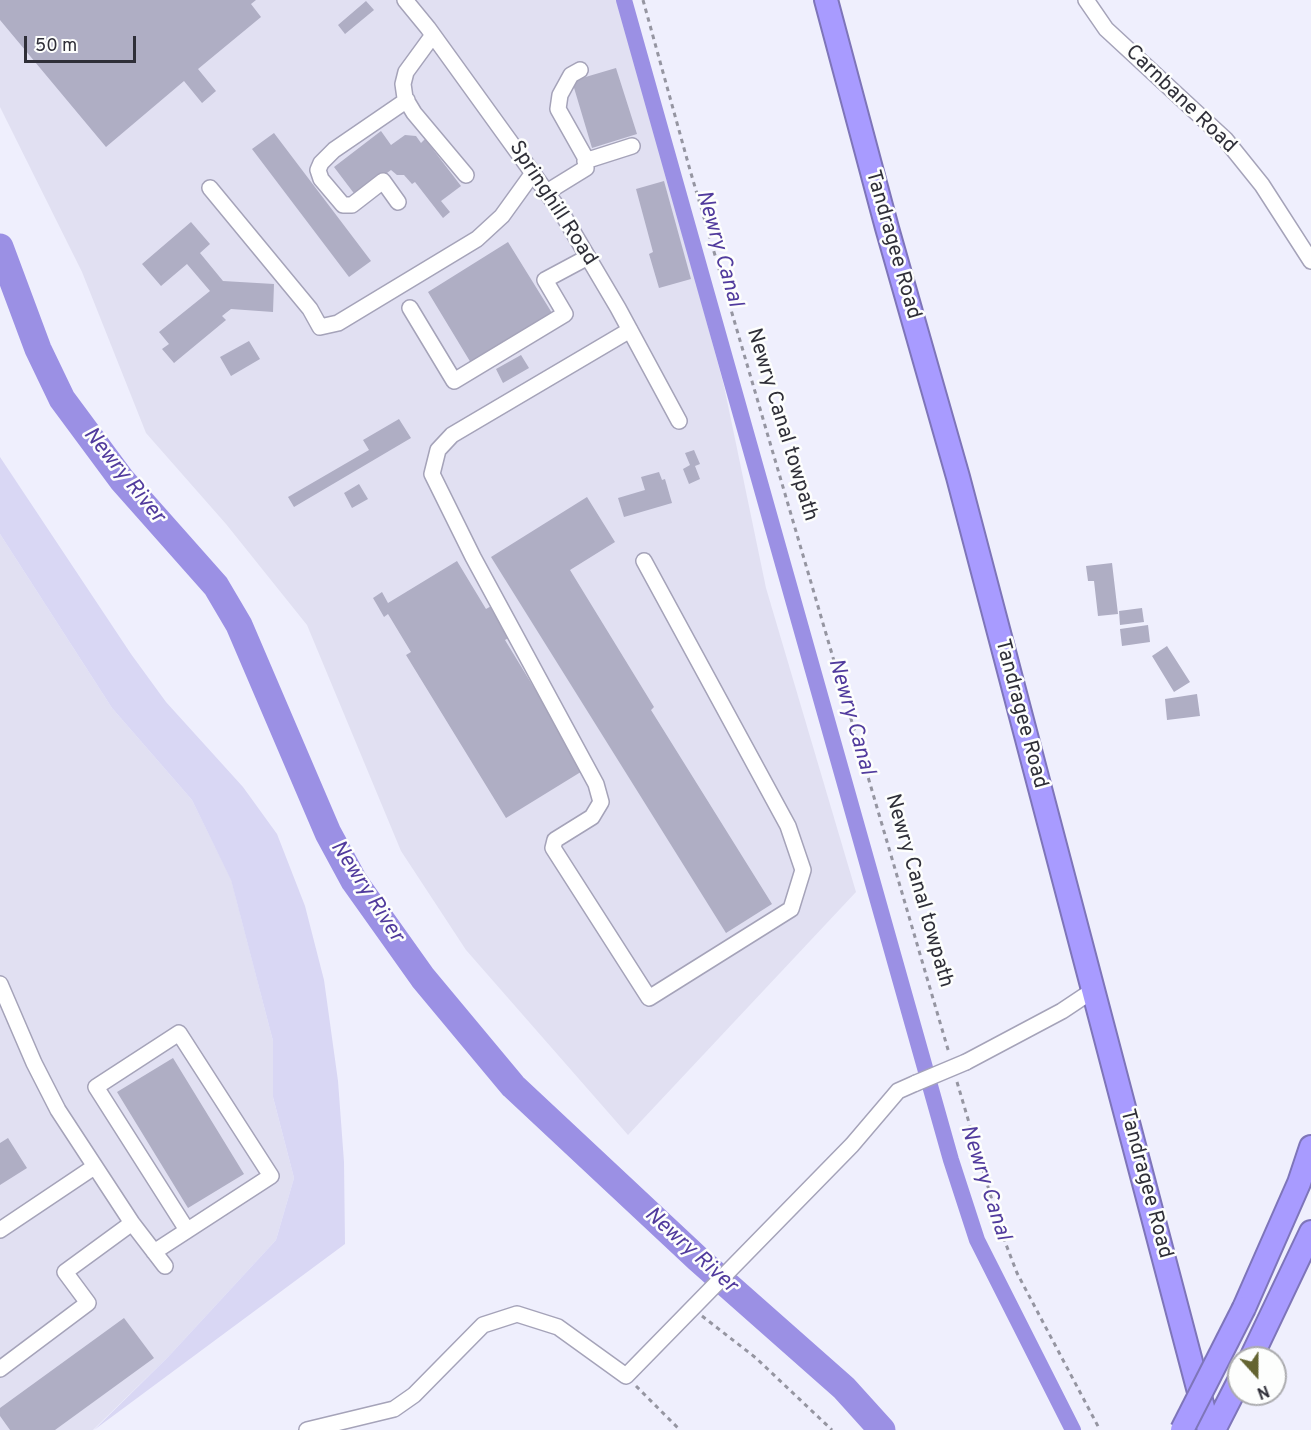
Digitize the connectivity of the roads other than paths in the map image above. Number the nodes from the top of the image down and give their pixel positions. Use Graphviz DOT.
graph roads {
  1 [pos="405,0"];
  2 [pos="826,0"];
  3 [pos="1086,0"];
  4 [pos="433,35"];
  5 [pos="580,70"];
  6 [pos="407,100"];
  7 [pos="632,146"];
  8 [pos="585,161"];
  9 [pos="533,173"];
  10 [pos="466,176"];
  11 [pos="210,188"];
  12 [pos="547,192"];
  13 [pos="398,202"];
  14 [pos="588,257"];
  15 [pos="1311,261"];
  16 [pos="410,308"];
  17 [pos="630,330"];
  18 [pos="679,421"];
  19 [pos="644,561"];
  20 [pos="0,984"];
  21 [pos="1092,991"];
  22 [pos="1311,1147"];
  23 [pos="94,1167"];
  24 [pos="132,1223"];
  25 [pos="0,1230"];
  26 [pos="187,1230"];
  27 [pos="1311,1232"];
  28 [pos="154,1252"];
  29 [pos="165,1266"];
  30 [pos="1256,1346"];
  31 [pos="0,1369"];
  32 [pos="1227,1405"];
  33 [pos="307,1430"];
  34 [pos="1182,1430"];
  35 [pos="1209,1430"];
  36 [pos="1214,1430"];
  1 -- 4 [label="street, Springhill Road"];
  2 -- 21 [label="highway, Tandragee Road"];
  3 -- 15 [label="street, Carnbane Road"];
  4 -- 6 [label="street"];
  4 -- 9 [label="street, Springhill Road"];
  5 -- 8 [label="street"];
  6 -- 10 [label="street"];
  6 -- 13 [label="street"];
  7 -- 8 [label="street"];
  8 -- 12 [label="street"];
  9 -- 11 [label="street"];
  9 -- 12 [label="street, Springhill Road"];
  12 -- 14 [label="street, Springhill Road"];
  14 -- 16 [label="street"];
  14 -- 17 [label="street, Springhill Road"];
  17 -- 18 [label="street, Springhill Road"];
  17 -- 19 [label="street"];
  20 -- 23 [label="street"];
  21 -- 33 [label="street, bridge"];
  21 -- 35 [label="highway, Tandragee Road"];
  22 -- 34 [label="highway, bridge"];
  23 -- 24 [label="street"];
  23 -- 25 [label="street"];
  24 -- 28 [label="street"];
  24 -- 31 [label="street"];
  26 -- 26 [label="street"];
  26 -- 28 [label="street"];
  27 -- 30 [label="highway"];
  28 -- 29 [label="street"];
  32 -- 36 [label="highway"];
}
